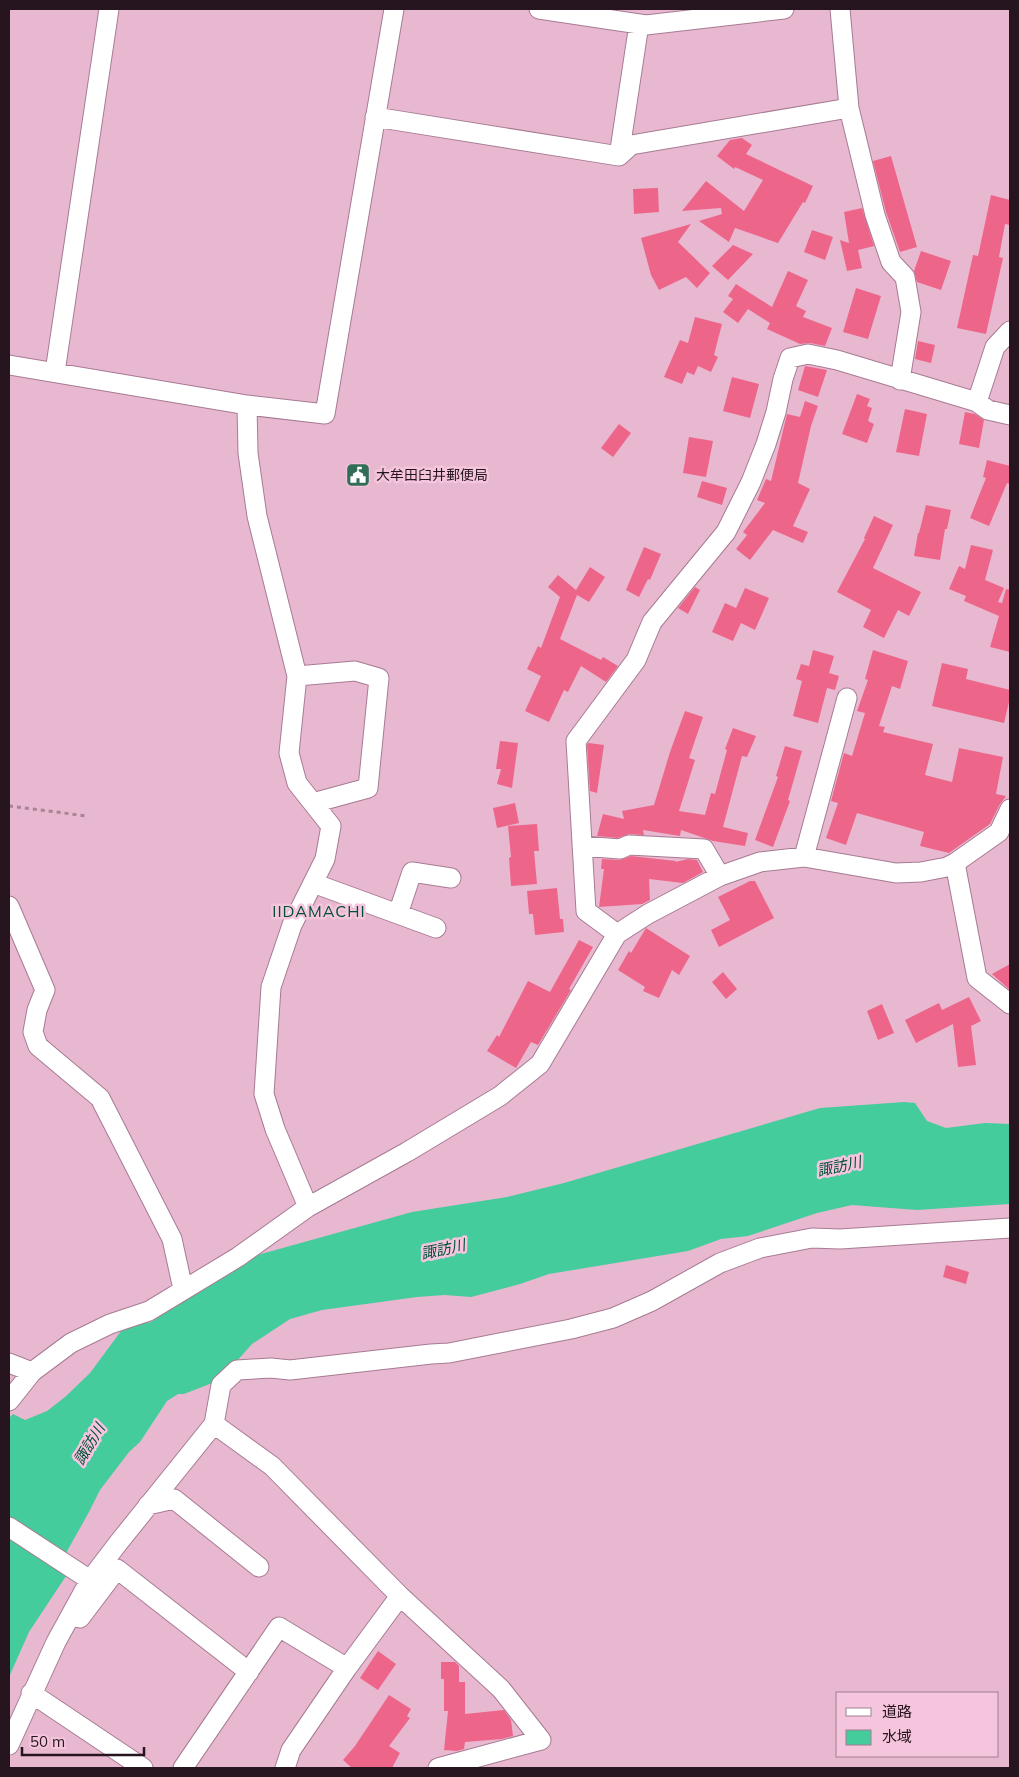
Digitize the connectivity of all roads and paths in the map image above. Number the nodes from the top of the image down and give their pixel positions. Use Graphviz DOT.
graph roads {
  1 [pos="109,9"];
  2 [pos="394,9"];
  3 [pos="539,9"];
  4 [pos="784,9"];
  5 [pos="840,9"];
  6 [pos="639,24"];
  7 [pos="849,108"];
  8 [pos="375,117"];
  9 [pos="619,156"];
  10 [pos="1010,331"];
  11 [pos="9,365"];
  12 [pos="55,372"];
  13 [pos="900,380"];
  14 [pos="977,402"];
  15 [pos="246,405"];
  16 [pos="1010,416"];
  17 [pos="297,676"];
  18 [pos="847,698"];
  19 [pos="313,803"];
  20 [pos="9,806"];
  21 [pos="1010,809"];
  22 [pos="87,816"];
  23 [pos="582,846"];
  24 [pos="804,857"];
  25 [pos="955,864"];
  26 [pos="720,876"];
  27 [pos="451,878"];
  28 [pos="313,883"];
  29 [pos="9,906"];
  30 [pos="398,914"];
  31 [pos="436,928"];
  32 [pos="617,934"];
  33 [pos="1010,1004"];
  34 [pos="308,1207"];
  35 [pos="1010,1228"];
  36 [pos="183,1289"];
  37 [pos="9,1364"];
  38 [pos="32,1372"];
  39 [pos="9,1400"];
  40 [pos="214,1424"];
  41 [pos="148,1506"];
  42 [pos="9,1527"];
  43 [pos="259,1567"];
  44 [pos="87,1578"];
  45 [pos="400,1596"];
  46 [pos="66,1623"];
  47 [pos="347,1668"];
  48 [pos="249,1672"];
  49 [pos="31,1693"];
  50 [pos="9,1745"];
  51 [pos="143,1768"];
  52 [pos="183,1768"];
  53 [pos="285,1768"];
  54 [pos="438,1768"];
  1 -- 12 [label="street"];
  2 -- 8 [label="street"];
  3 -- 6 [label="street"];
  4 -- 6 [label="street"];
  5 -- 7 [label="street"];
  6 -- 9 [label="street"];
  7 -- 9 [label="street"];
  7 -- 13 [label="street"];
  8 -- 9 [label="street"];
  8 -- 15 [label="street"];
  10 -- 14 [label="street"];
  11 -- 12 [label="street"];
  12 -- 15 [label="street"];
  13 -- 14 [label="street"];
  13 -- 23 [label="street"];
  14 -- 16 [label="street"];
  15 -- 17 [label="street"];
  17 -- 19 [label="street"];
  17 -- 19 [label="street"];
  18 -- 24 [label="street"];
  19 -- 28 [label="street"];
  20 -- 22 [label="path"];
  21 -- 25 [label="street"];
  23 -- 26 [label="street"];
  23 -- 32 [label="street"];
  24 -- 25 [label="street"];
  24 -- 26 [label="street"];
  25 -- 33 [label="street"];
  26 -- 32 [label="street"];
  27 -- 30 [label="street"];
  28 -- 30 [label="street"];
  28 -- 34 [label="street"];
  29 -- 36 [label="street"];
  30 -- 31 [label="street"];
  32 -- 34 [label="street"];
  34 -- 36 [label="street"];
  35 -- 40 [label="street"];
  36 -- 38 [label="street"];
  37 -- 38 [label="street"];
  38 -- 39 [label="street"];
  40 -- 41 [label="street"];
  40 -- 45 [label="street"];
  41 -- 43 [label="street"];
  41 -- 44 [label="street"];
  42 -- 44 [label="street"];
  44 -- 46 [label="street"];
  45 -- 47 [label="street"];
  45 -- 54 [label="street"];
  46 -- 48 [label="street"];
  46 -- 49 [label="street"];
  47 -- 48 [label="street"];
  47 -- 53 [label="street"];
  48 -- 52 [label="street"];
  49 -- 50 [label="street"];
  49 -- 51 [label="street"];
}
